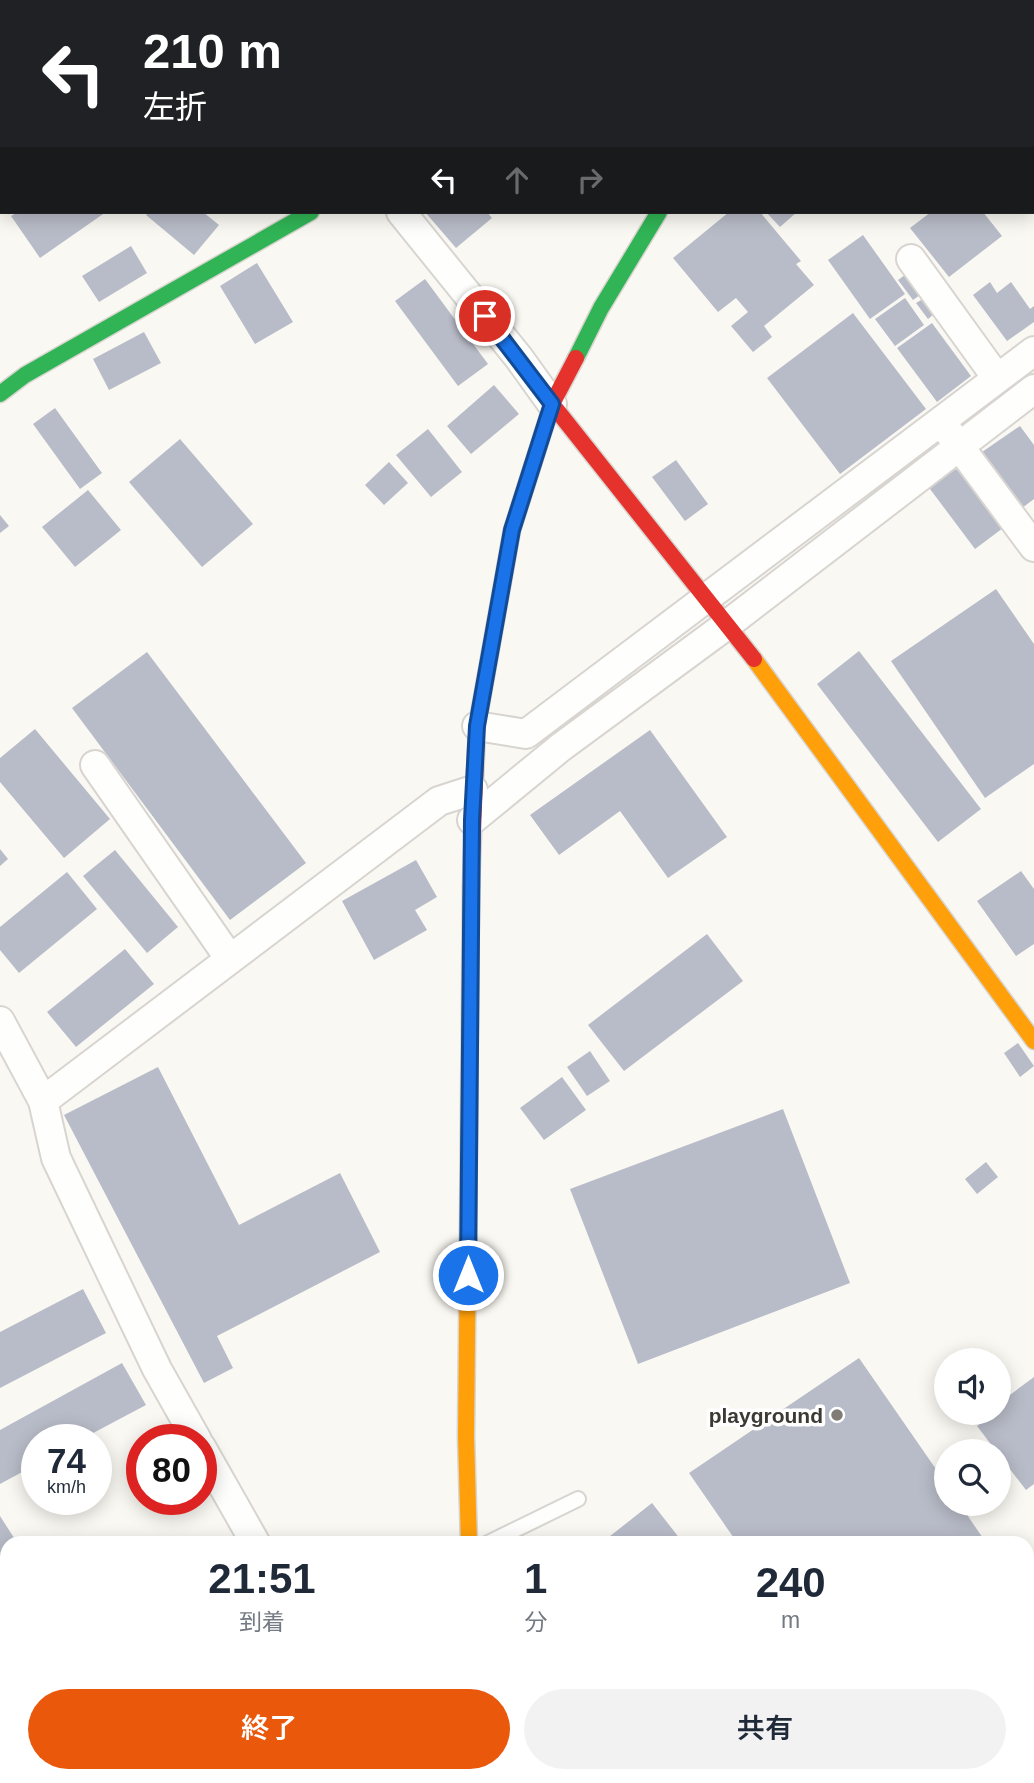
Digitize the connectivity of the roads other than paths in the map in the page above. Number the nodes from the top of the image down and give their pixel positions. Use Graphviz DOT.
graph roads {
  1 [pos="308,214"];
  2 [pos="403,214"];
  3 [pos="658,214"];
  4 [pos="911,258"];
  5 [pos="1034,351"];
  6 [pos="997,378"];
  7 [pos="1034,389"];
  8 [pos="0,394"];
  9 [pos="552,404"];
  10 [pos="940,420"];
  11 [pos="959,447"];
  12 [pos="1034,547"];
  13 [pos="708,599"];
  14 [pos="728,624"];
  15 [pos="477,726"];
  16 [pos="526,734"];
  17 [pos="561,747"];
  18 [pos="95,765"];
  19 [pos="473,790"];
  20 [pos="472,820"];
  21 [pos="230,959"];
  22 [pos="0,1021"];
  23 [pos="1034,1041"];
  24 [pos="43,1101"];
  25 [pos="188,1424"];
  26 [pos="217,1475"];
  27 [pos="578,1499"];
  28 [pos="251,1536"];
  29 [pos="469,1536"];
  30 [pos="502,1536"];
  1 -- 8 [label="main road"];
  2 -- 9 [label="street"];
  3 -- 9 [label="main road"];
  4 -- 6 [label="street"];
  5 -- 6 [label="street"];
  6 -- 10 [label="street"];
  7 -- 11 [label="street"];
  9 -- 13 [label="main road"];
  9 -- 15 [label="main road"];
  10 -- 11 [label="street"];
  10 -- 13 [label="street"];
  11 -- 12 [label="street"];
  11 -- 14 [label="street"];
  13 -- 14 [label="main road"];
  13 -- 16 [label="street"];
  14 -- 17 [label="street"];
  14 -- 23 [label="main road"];
  15 -- 16 [label="street"];
  15 -- 19 [label="main road"];
  16 -- 17 [label="street"];
  17 -- 20 [label="street"];
  18 -- 21 [label="street"];
  19 -- 20 [label="main road"];
  19 -- 21 [label="street"];
  20 -- 29 [label="main road"];
  21 -- 24 [label="street"];
  22 -- 24 [label="street"];
  24 -- 25 [label="street"];
  26 -- 28 [label="street"];
  27 -- 30 [label="lane"];
}
